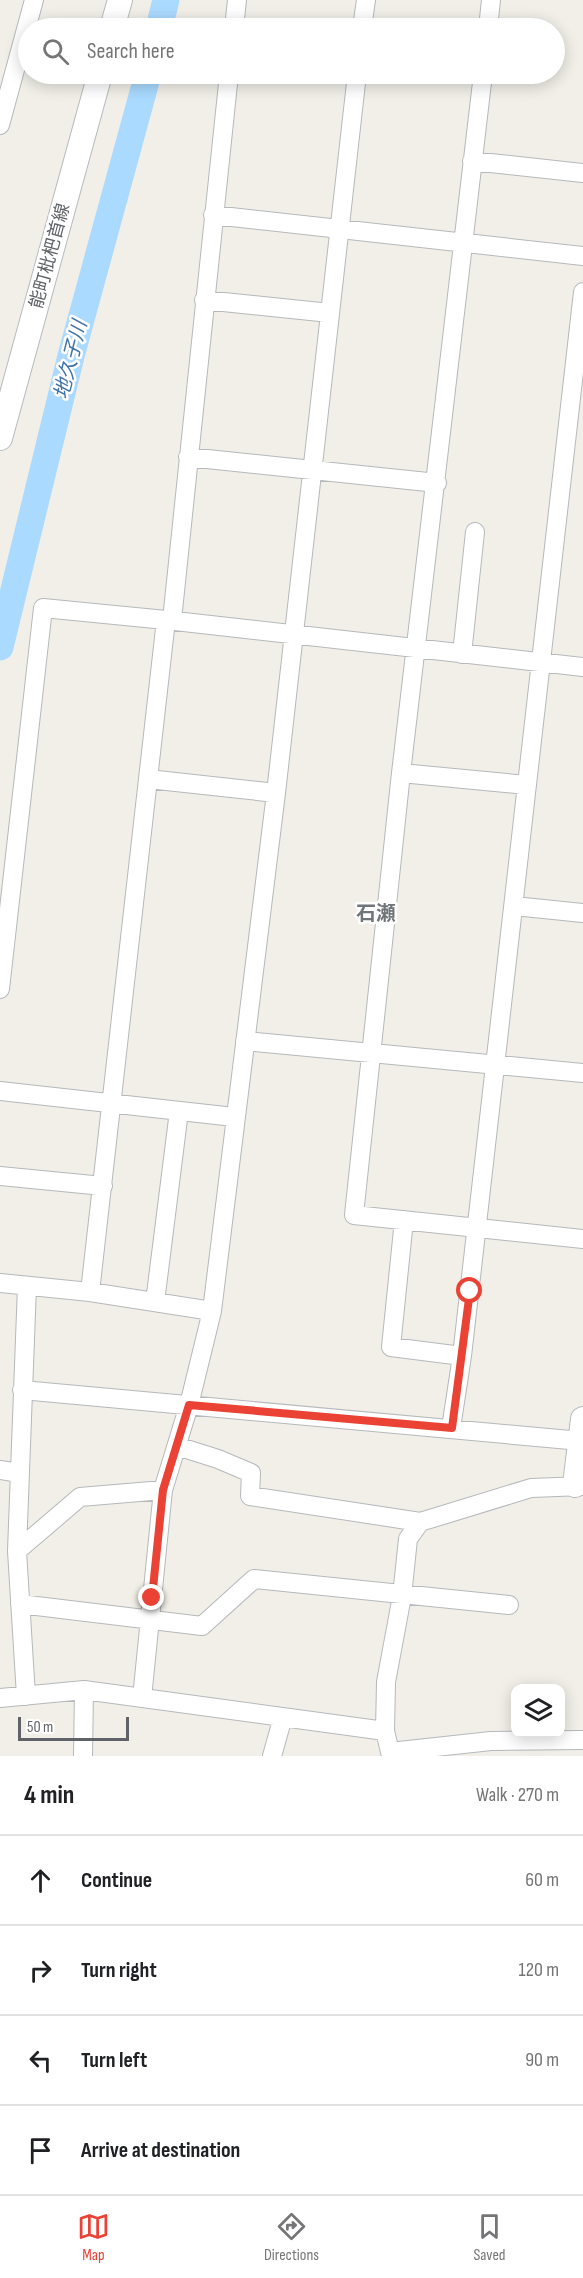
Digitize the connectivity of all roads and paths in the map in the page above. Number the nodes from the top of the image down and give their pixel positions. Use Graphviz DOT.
graph roads {
  1 [pos="34,0"];
  2 [pos="120,0"];
  3 [pos="237,0"];
  4 [pos="366,0"];
  5 [pos="491,0"];
  6 [pos="29,18"];
  7 [pos="115,18"];
  8 [pos="235,18"];
  9 [pos="363,18"];
  10 [pos="489,18"];
  11 [pos="18,59"];
  12 [pos="97,84"];
  13 [pos="228,84"];
  14 [pos="356,84"];
  15 [pos="482,84"];
  16 [pos="0,125"];
  17 [pos="472,161"];
  18 [pos="583,173"];
  19 [pos="213,215"];
  20 [pos="339,229"];
  21 [pos="462,244"];
  22 [pos="583,255"];
  23 [pos="583,292"];
  24 [pos="204,300"];
  25 [pos="330,313"];
  26 [pos="0,438"];
  27 [pos="188,457"];
  28 [pos="312,472"];
  29 [pos="437,483"];
  30 [pos="475,532"];
  31 [pos="169,620"];
  32 [pos="294,636"];
  33 [pos="417,650"];
  34 [pos="462,654"];
  35 [pos="543,662"];
  36 [pos="583,667"];
  37 [pos="401,773"];
  38 [pos="148,779"];
  39 [pos="527,785"];
  40 [pos="276,793"];
  41 [pos="514,906"];
  42 [pos="583,913"];
  43 [pos="0,989"];
  44 [pos="245,1041"];
  45 [pos="372,1055"];
  46 [pos="496,1065"];
  47 [pos="583,1073"];
  48 [pos="0,1091"];
  49 [pos="110,1103"];
  50 [pos="179,1111"];
  51 [pos="234,1117"];
  52 [pos="0,1176"];
  53 [pos="103,1186"];
  54 [pos="404,1220"];
  55 [pos="477,1227"];
  56 [pos="583,1239"];
  57 [pos="0,1283"];
  58 [pos="27,1286"];
  59 [pos="90,1292"];
  60 [pos="155,1302"];
  61 [pos="212,1311"];
  62 [pos="462,1356"];
  63 [pos="22,1390"];
  64 [pos="189,1405"];
  65 [pos="452,1428"];
  66 [pos="582,1430"];
  67 [pos="177,1446"];
  68 [pos="0,1470"];
  69 [pos="19,1473"];
  70 [pos="579,1486"];
  71 [pos="163,1490"];
  72 [pos="420,1522"];
  73 [pos="16,1551"];
  74 [pos="402,1596"];
  75 [pos="20,1604"];
  76 [pos="509,1605"];
  77 [pos="150,1622"];
  78 [pos="84,1690"];
  79 [pos="26,1696"];
  80 [pos="0,1698"];
  81 [pos="142,1698"];
  82 [pos="283,1717"];
  83 [pos="385,1731"];
  84 [pos="583,1741"];
  85 [pos="391,1754"];
  86 [pos="83,1756"];
  87 [pos="272,1756"];
  88 [pos="581,1756"];
  1 -- 6 [label="street"];
  2 -- 7 [label="main road"];
  3 -- 8 [label="street"];
  4 -- 9 [label="street"];
  5 -- 10 [label="street"];
  11 -- 16 [label="street"];
  12 -- 26 [label="main road, 能町枇杷首線"];
  13 -- 19 [label="street"];
  14 -- 20 [label="street"];
  15 -- 17 [label="street"];
  17 -- 18 [label="street"];
  17 -- 21 [label="street"];
  19 -- 20 [label="street"];
  19 -- 24 [label="street"];
  20 -- 21 [label="street"];
  20 -- 25 [label="street"];
  21 -- 22 [label="street"];
  21 -- 29 [label="street"];
  23 -- 35 [label="street"];
  24 -- 25 [label="street"];
  24 -- 27 [label="street"];
  25 -- 28 [label="street"];
  27 -- 28 [label="street"];
  27 -- 31 [label="street"];
  28 -- 29 [label="street"];
  28 -- 32 [label="street"];
  29 -- 33 [label="street"];
  30 -- 34 [label="street"];
  31 -- 32 [label="street"];
  31 -- 38 [label="street"];
  31 -- 43 [label="street"];
  32 -- 33 [label="street"];
  32 -- 40 [label="street"];
  33 -- 34 [label="street"];
  33 -- 37 [label="street"];
  34 -- 35 [label="street"];
  35 -- 36 [label="street"];
  35 -- 39 [label="street"];
  37 -- 39 [label="street"];
  37 -- 45 [label="street"];
  38 -- 40 [label="street"];
  38 -- 49 [label="street"];
  39 -- 41 [label="street"];
  40 -- 44 [label="street"];
  41 -- 42 [label="street"];
  41 -- 46 [label="street"];
  44 -- 45 [label="street"];
  44 -- 51 [label="street"];
  45 -- 46 [label="street"];
  45 -- 54 [label="street"];
  46 -- 47 [label="street"];
  46 -- 55 [label="street"];
  48 -- 49 [label="street"];
  49 -- 50 [label="street"];
  49 -- 53 [label="street"];
  50 -- 51 [label="street"];
  50 -- 60 [label="street"];
  51 -- 61 [label="street"];
  52 -- 53 [label="street"];
  53 -- 59 [label="street"];
  54 -- 55 [label="street"];
  54 -- 62 [label="street"];
  55 -- 56 [label="street"];
  55 -- 62 [label="street"];
  57 -- 58 [label="street"];
  58 -- 59 [label="street"];
  58 -- 63 [label="street"];
  59 -- 60 [label="street"];
  60 -- 61 [label="street"];
  61 -- 64 [label="street"];
  62 -- 65 [label="street"];
  63 -- 64 [label="street"];
  63 -- 69 [label="street"];
  64 -- 65 [label="street"];
  64 -- 67 [label="street"];
  65 -- 66 [label="street"];
  66 -- 70 [label="main road"];
  67 -- 71 [label="street"];
  67 -- 72 [label="street"];
  68 -- 69 [label="street"];
  69 -- 73 [label="street"];
  70 -- 72 [label="street"];
  71 -- 73 [label="street"];
  71 -- 77 [label="street"];
  72 -- 74 [label="street"];
  73 -- 75 [label="street"];
  74 -- 76 [label="street"];
  74 -- 77 [label="street"];
  74 -- 83 [label="street"];
  75 -- 77 [label="street"];
  75 -- 79 [label="street"];
  77 -- 81 [label="street"];
  78 -- 79 [label="street"];
  78 -- 81 [label="street"];
  78 -- 86 [label="street"];
  79 -- 80 [label="street"];
  81 -- 82 [label="street"];
  82 -- 83 [label="street"];
  82 -- 87 [label="street"];
  83 -- 85 [label="street"];
  84 -- 85 [label="street"];
  84 -- 88 [label="street"];
}
